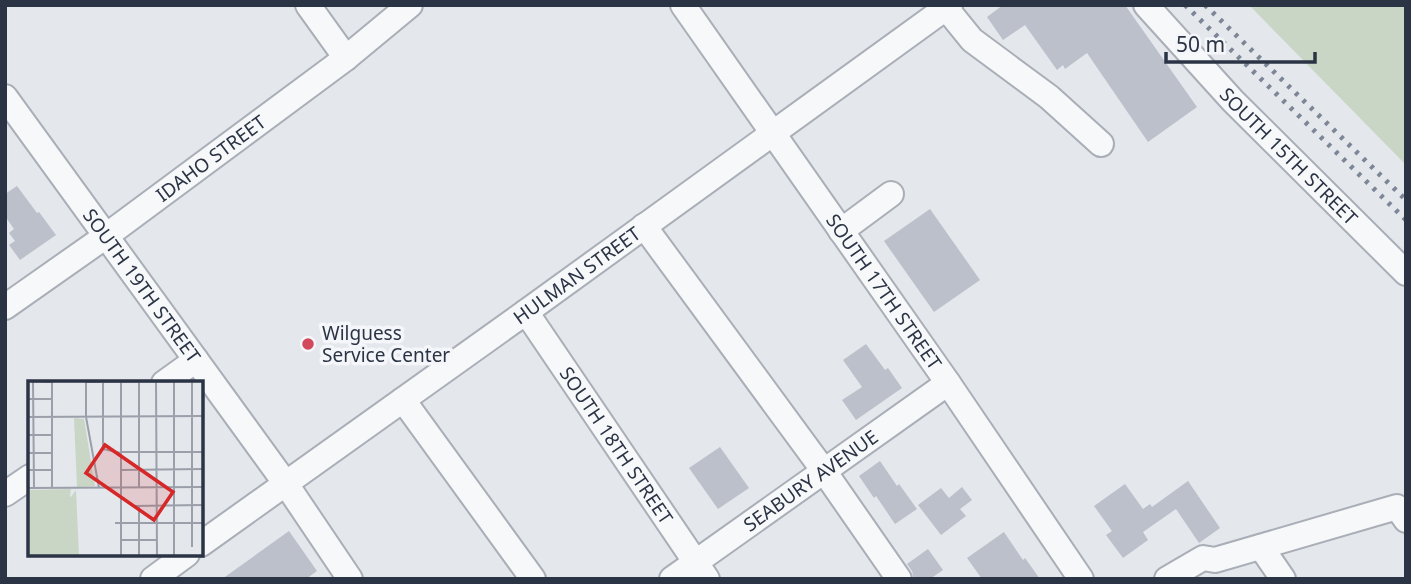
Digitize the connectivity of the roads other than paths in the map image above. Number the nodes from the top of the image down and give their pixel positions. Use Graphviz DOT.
graph roads {
  1 [pos="308,5"];
  2 [pos="410,5"];
  3 [pos="683,5"];
  4 [pos="1146,5"];
  5 [pos="948,7"];
  6 [pos="346,58"];
  7 [pos="5,97"];
  8 [pos="772,133"];
  9 [pos="1101,144"];
  10 [pos="891,194"];
  11 [pos="644,226"];
  12 [pos="841,230"];
  13 [pos="106,236"];
  14 [pos="1406,273"];
  15 [pos="5,307"];
  16 [pos="526,312"];
  17 [pos="196,360"];
  18 [pos="167,381"];
  19 [pos="948,383"];
  20 [pos="404,400"];
  21 [pos="824,471"];
  22 [pos="28,478"];
  23 [pos="286,484"];
  24 [pos="5,494"];
  25 [pos="1401,513"];
  26 [pos="203,543"];
  27 [pos="1261,547"];
  28 [pos="184,556"];
  29 [pos="701,570"];
  30 [pos="153,579"];
  31 [pos="350,579"];
  32 [pos="533,579"];
  33 [pos="672,579"];
  34 [pos="899,579"];
  35 [pos="1081,579"];
  36 [pos="1167,579"];
  37 [pos="1283,579"];
  1 -- 6 [label="street"];
  2 -- 6 [label="street, IDAHO STREET"];
  3 -- 8 [label="street, SOUTH 17TH STREET"];
  4 -- 14 [label="street, SOUTH 15TH STREET"];
  5 -- 8 [label="street, HULMAN STREET"];
  5 -- 9 [label="street"];
  6 -- 13 [label="street, IDAHO STREET"];
  7 -- 13 [label="street, SOUTH 19TH STREET"];
  8 -- 11 [label="street, HULMAN STREET"];
  8 -- 12 [label="street, SOUTH 17TH STREET"];
  10 -- 12 [label="street"];
  11 -- 16 [label="street, HULMAN STREET"];
  11 -- 21 [label="street"];
  12 -- 19 [label="street, SOUTH 17TH STREET"];
  13 -- 15 [label="street, IDAHO STREET"];
  13 -- 17 [label="street, SOUTH 19TH STREET"];
  16 -- 20 [label="street, HULMAN STREET"];
  16 -- 29 [label="street, SOUTH 18TH STREET"];
  17 -- 18 [label="street"];
  17 -- 23 [label="street, SOUTH 19TH STREET"];
  19 -- 21 [label="street, SEABURY AVENUE"];
  19 -- 35 [label="street, SOUTH 17TH STREET"];
  20 -- 23 [label="street, HULMAN STREET"];
  20 -- 32 [label="street"];
  21 -- 29 [label="street, SEABURY AVENUE"];
  21 -- 34 [label="street"];
  22 -- 24 [label="street"];
  23 -- 26 [label="street, HULMAN STREET"];
  23 -- 31 [label="street, SOUTH 19TH STREET"];
  25 -- 27 [label="street"];
  27 -- 36 [label="street"];
  27 -- 37 [label="street"];
  28 -- 30 [label="street"];
  29 -- 33 [label="street, SEABURY AVENUE"];
}
